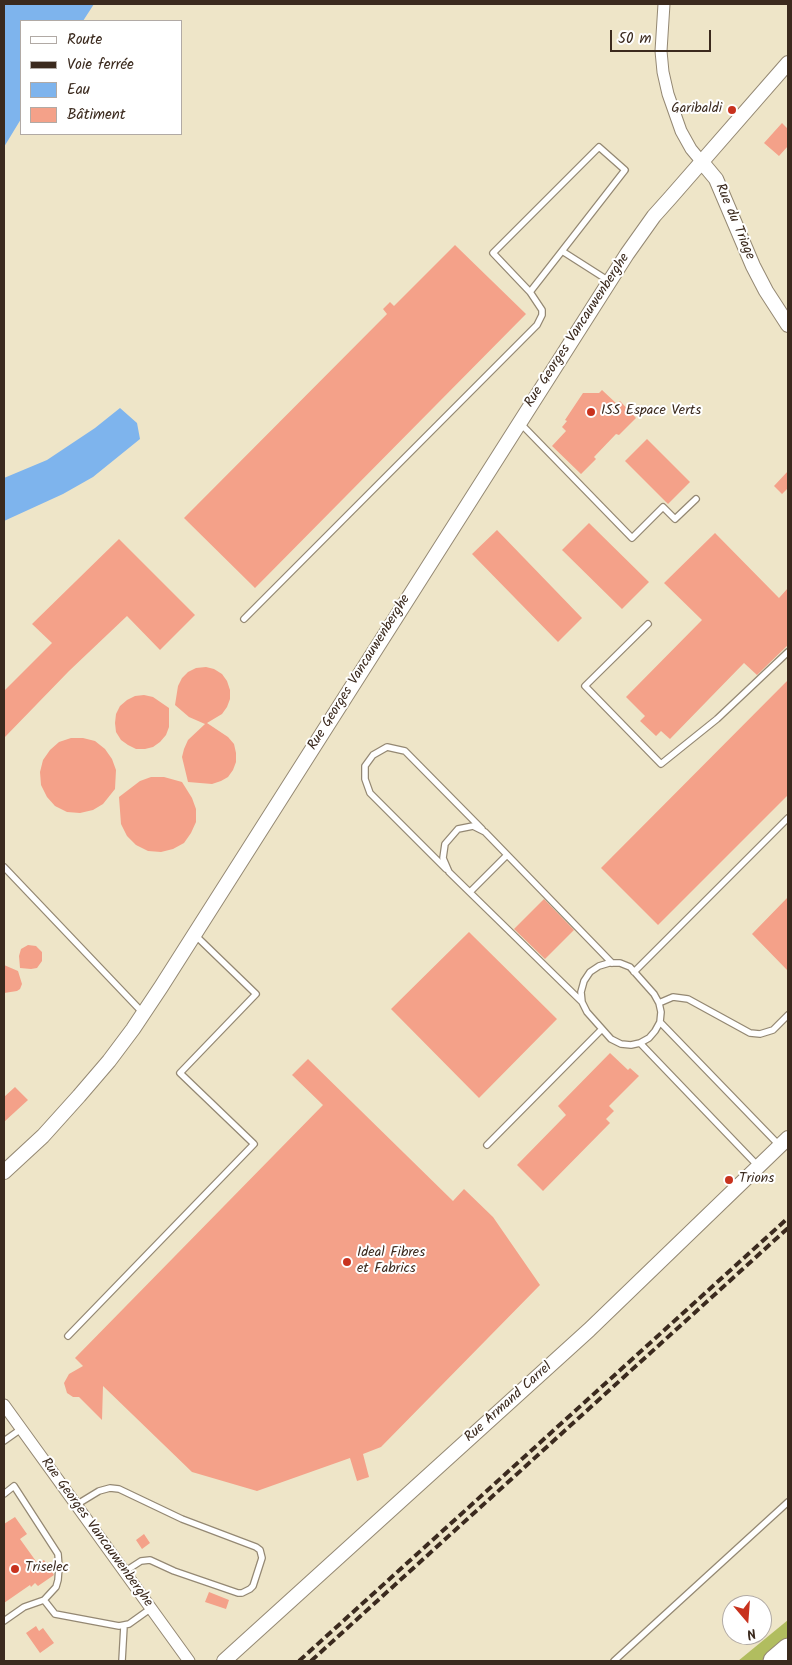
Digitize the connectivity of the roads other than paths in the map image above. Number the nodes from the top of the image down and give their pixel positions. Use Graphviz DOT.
graph roads {
  1 [pos="664,4"];
  2 [pos="788,63"];
  3 [pos="701,161"];
  4 [pos="562,251"];
  5 [pos="609,281"];
  6 [pos="530,292"];
  7 [pos="788,325"];
  8 [pos="519,422"];
  9 [pos="696,499"];
  10 [pos="244,618"];
  11 [pos="648,624"];
  12 [pos="788,652"];
  13 [pos="788,818"];
  14 [pos="485,832"];
  15 [pos="507,855"];
  16 [pos="4,867"];
  17 [pos="449,872"];
  18 [pos="470,892"];
  19 [pos="194,934"];
  20 [pos="612,963"];
  21 [pos="634,972"];
  22 [pos="582,1002"];
  23 [pos="659,1003"];
  24 [pos="143,1013"];
  25 [pos="788,1015"];
  26 [pos="660,1022"];
  27 [pos="602,1029"];
  28 [pos="640,1043"];
  29 [pos="784,1143"];
  30 [pos="487,1145"];
  31 [pos="759,1168"];
  32 [pos="4,1172"];
  33 [pos="68,1336"];
  34 [pos="4,1405"];
  35 [pos="21,1429"];
  36 [pos="4,1441"];
  37 [pos="4,1494"];
  38 [pos="788,1502"];
  39 [pos="76,1505"];
  40 [pos="124,1572"];
  41 [pos="44,1600"];
  42 [pos="150,1609"];
  43 [pos="4,1621"];
  44 [pos="124,1626"];
  45 [pos="788,1649"];
  46 [pos="122,1661"];
  47 [pos="189,1661"];
  48 [pos="224,1661"];
  49 [pos="614,1661"];
  50 [pos="774,1661"];
  1 -- 3 [label="street, Rue du Triage"];
  2 -- 3 [label="street, Rue Georges Vancauwenberghe"];
  3 -- 5 [label="street, Rue Georges Vancauwenberghe"];
  3 -- 7 [label="street, Rue du Triage"];
  4 -- 5 [label="lane"];
  4 -- 6 [label="lane"];
  4 -- 6 [label="lane"];
  5 -- 8 [label="street, Rue Georges Vancauwenberghe"];
  6 -- 10 [label="lane"];
  8 -- 9 [label="lane"];
  8 -- 19 [label="street, Rue Georges Vancauwenberghe"];
  11 -- 12 [label="lane"];
  13 -- 21 [label="lane"];
  14 -- 15 [label="lane"];
  14 -- 17 [label="lane"];
  14 -- 17 [label="lane"];
  15 -- 18 [label="lane"];
  15 -- 20 [label="lane"];
  16 -- 24 [label="lane"];
  17 -- 18 [label="lane"];
  18 -- 22 [label="lane"];
  19 -- 24 [label="street, Rue Georges Vancauwenberghe"];
  19 -- 33 [label="lane"];
  20 -- 21 [label="lane"];
  20 -- 22 [label="lane"];
  21 -- 23 [label="lane"];
  22 -- 27 [label="lane"];
  23 -- 25 [label="lane"];
  23 -- 26 [label="lane"];
  24 -- 32 [label="street, Rue Georges Vancauwenberghe"];
  26 -- 28 [label="lane"];
  26 -- 29 [label="lane"];
  27 -- 28 [label="lane"];
  27 -- 30 [label="lane"];
  28 -- 31 [label="lane"];
  29 -- 31 [label="street, Rue Armand Carrel"];
  31 -- 48 [label="street, Rue Armand Carrel"];
  34 -- 35 [label="street, Rue Georges Vancauwenberghe"];
  35 -- 36 [label="lane"];
  35 -- 39 [label="street, Rue Georges Vancauwenberghe"];
  37 -- 41 [label="lane"];
  38 -- 49 [label="lane"];
  39 -- 40 [label="street, Rue Georges Vancauwenberghe"];
  39 -- 40 [label="lane"];
  40 -- 42 [label="street, Rue Georges Vancauwenberghe"];
  41 -- 43 [label="lane"];
  41 -- 44 [label="lane"];
  42 -- 44 [label="lane"];
  42 -- 47 [label="street, Rue Georges Vancauwenberghe"];
  44 -- 46 [label="lane"];
  45 -- 50 [label="highway"];
}
